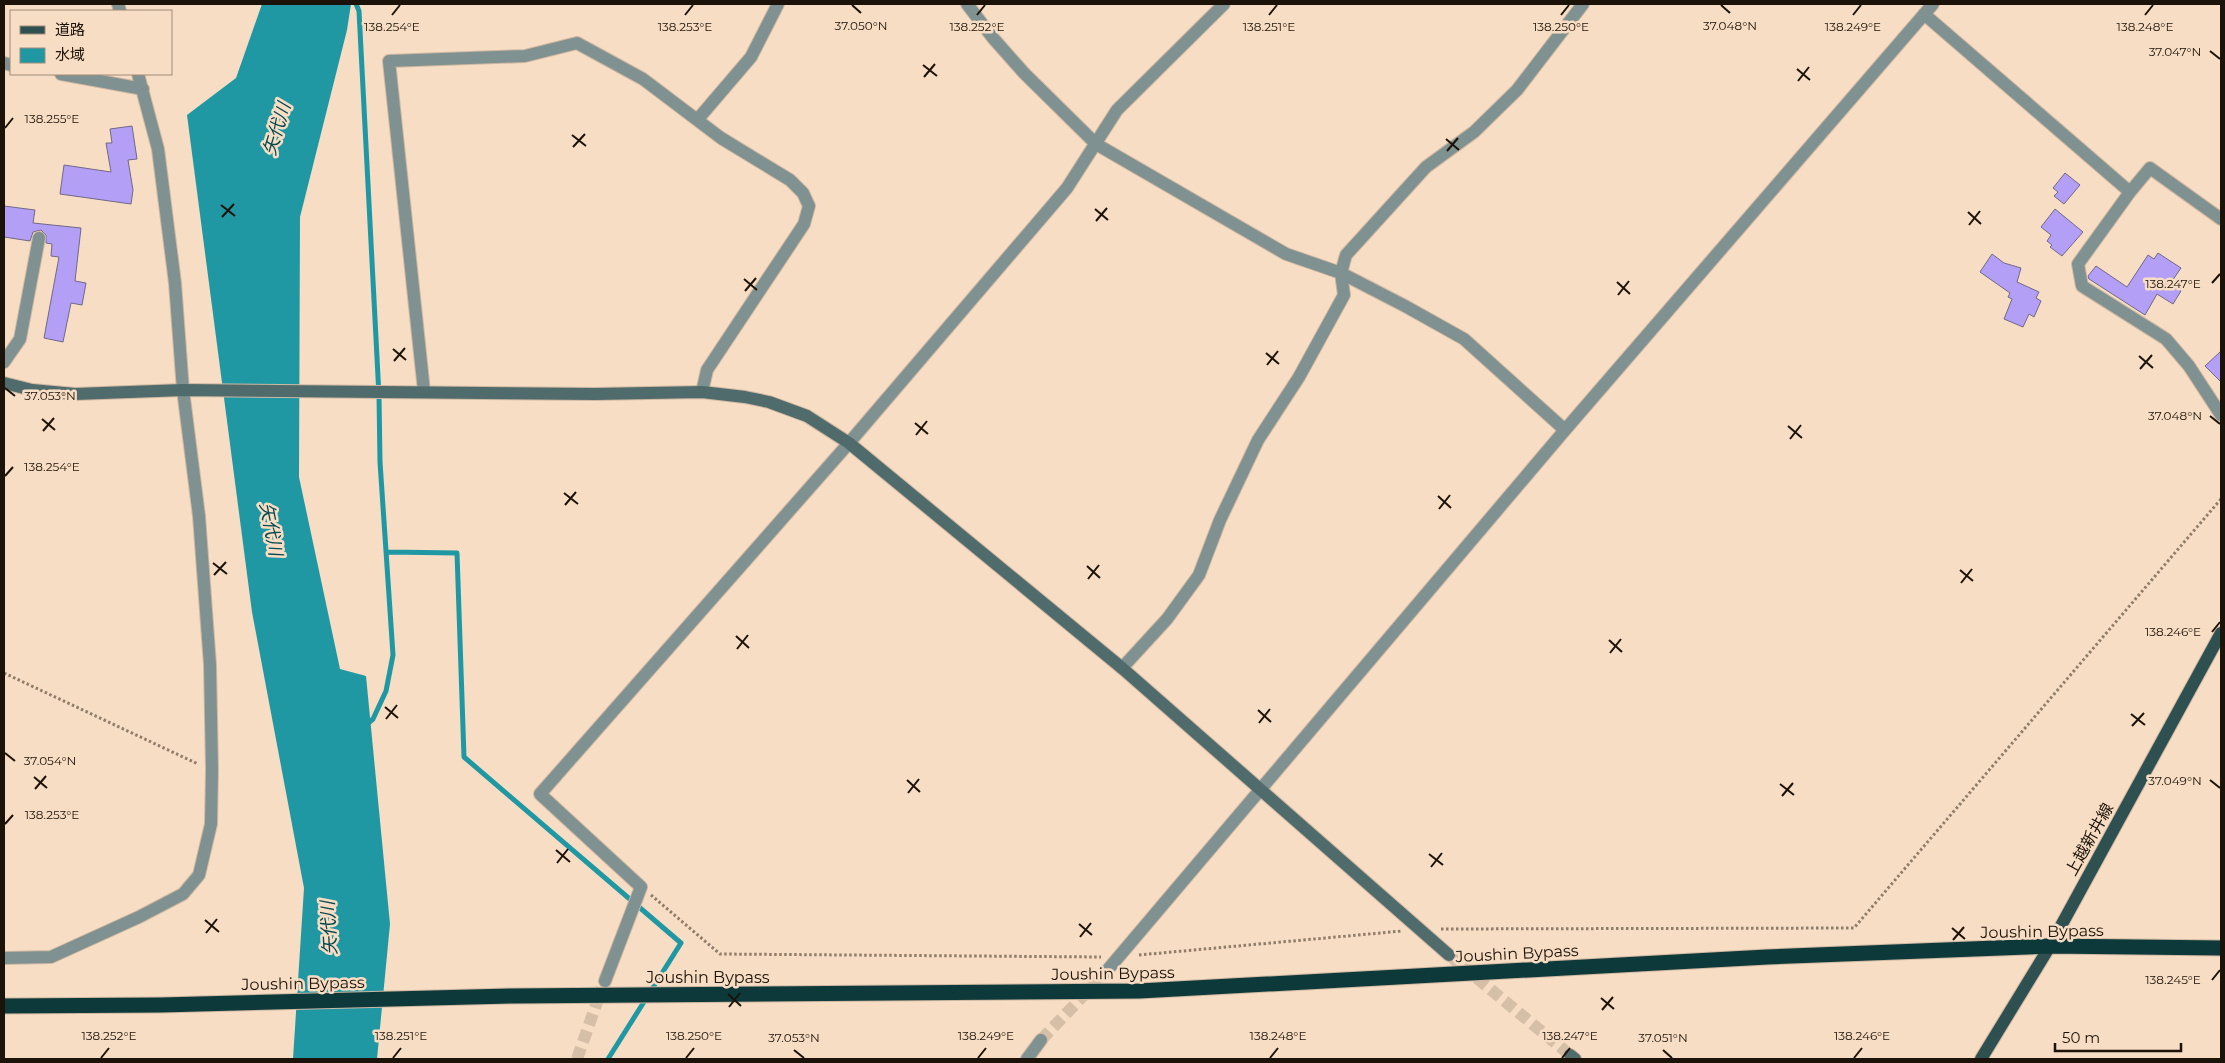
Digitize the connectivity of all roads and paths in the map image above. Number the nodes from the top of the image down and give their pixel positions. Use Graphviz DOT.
graph roads {
  1 [pos="778,4"];
  2 [pos="967,4"];
  3 [pos="1224,4"];
  4 [pos="1583,4"];
  5 [pos="1933,4"];
  6 [pos="1924,14"];
  7 [pos="66,75"];
  8 [pos="138,75"];
  9 [pos="143,89"];
  10 [pos="698,119"];
  11 [pos="1096,144"];
  12 [pos="2130,192"];
  13 [pos="2221,219"];
  14 [pos="39,238"];
  15 [pos="1340,273"];
  16 [pos="4,362"];
  17 [pos="4,383"];
  18 [pos="188,391"];
  19 [pos="424,391"];
  20 [pos="702,392"];
  21 [pos="2221,415"];
  22 [pos="1566,430"];
  23 [pos="849,443"];
  24 [pos="2221,499"];
  25 [pos="2221,633"];
  26 [pos="1122,668"];
  27 [pos="4,673"];
  28 [pos="212,770"];
  29 [pos="1260,788"];
  30 [pos="641,887"];
  31 [pos="1420,930"];
  32 [pos="2050,946"];
  33 [pos="2221,948"];
  34 [pos="1449,955"];
  35 [pos="1119,957"];
  36 [pos="4,958"];
  37 [pos="1105,973"];
  38 [pos="604,981"];
  39 [pos="4,1006"];
  40 [pos="1041,1040"];
  41 [pos="1027,1059"];
  42 [pos="1982,1059"];
  1 -- 10 [label="street"];
  2 -- 11 [label="street"];
  3 -- 11 [label="street"];
  4 -- 15 [label="street"];
  5 -- 6 [label="street"];
  6 -- 12 [label="street"];
  6 -- 22 [label="street"];
  7 -- 9 [label="street"];
  8 -- 9 [label="street"];
  9 -- 18 [label="street"];
  10 -- 19 [label="street"];
  10 -- 20 [label="street"];
  11 -- 15 [label="street"];
  11 -- 23 [label="street"];
  12 -- 13 [label="street"];
  12 -- 21 [label="street"];
  14 -- 16 [label="street"];
  15 -- 22 [label="street"];
  15 -- 26 [label="street"];
  17 -- 18 [label="street"];
  18 -- 19 [label="street"];
  18 -- 28 [label="street"];
  19 -- 20 [label="street"];
  20 -- 23 [label="street"];
  22 -- 29 [label="street"];
  23 -- 26 [label="street"];
  23 -- 30 [label="street"];
  24 -- 31 [label="path"];
  25 -- 32 [label="main road, 上越新井線"];
  26 -- 29 [label="street"];
  27 -- 28 [label="path"];
  28 -- 36 [label="street"];
  29 -- 31 [label="street"];
  29 -- 35 [label="street"];
  30 -- 35 [label="path"];
  30 -- 38 [label="street"];
  31 -- 34 [label="street"];
  31 -- 35 [label="path"];
  32 -- 33 [label="highway, Joushin Bypass"];
  32 -- 39 [label="highway, Joushin Bypass"];
  32 -- 42 [label="main road, 上越新井線"];
  35 -- 37 [label="street"];
  40 -- 41 [label="street"];
}
